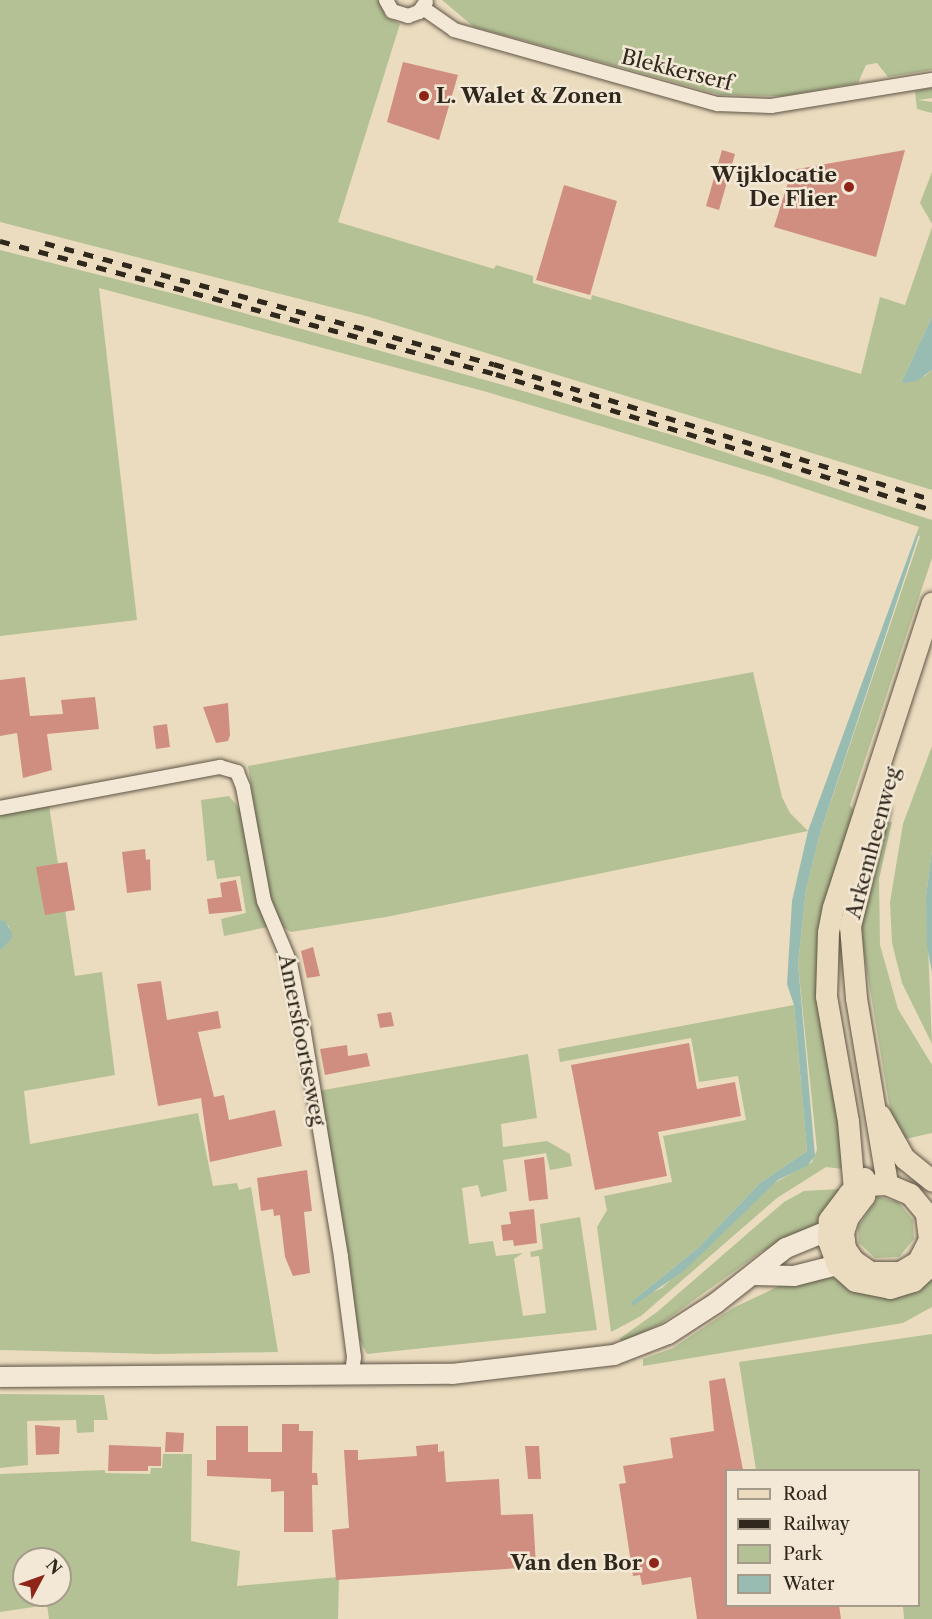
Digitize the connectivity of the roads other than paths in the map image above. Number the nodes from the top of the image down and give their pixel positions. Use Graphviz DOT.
graph roads {
  1 [pos="386,0"];
  2 [pos="425,4"];
  3 [pos="932,80"];
  4 [pos="932,603"];
  5 [pos="932,649"];
  6 [pos="0,808"];
  7 [pos="876,1110"];
  8 [pos="932,1181"];
  9 [pos="887,1184"];
  10 [pos="860,1188"];
  11 [pos="929,1212"];
  12 [pos="827,1231"];
  13 [pos="931,1239"];
  14 [pos="839,1258"];
  15 [pos="932,1263"];
  16 [pos="754,1275"];
  17 [pos="352,1374"];
  18 [pos="0,1377"];
  1 -- 2 [label="street, Blekkerserf"];
  2 -- 3 [label="street, Blekkerserf"];
  4 -- 10 [label="main road, Arkemheenweg"];
  5 -- 7 [label="main road, Arkemheenweg"];
  6 -- 17 [label="street, Amersfoortseweg"];
  7 -- 8 [label="main road"];
  7 -- 9 [label="main road, Arkemheenweg"];
  9 -- 10 [label="main road"];
  9 -- 11 [label="main road"];
  10 -- 12 [label="main road"];
  10 -- 14 [label="main road"];
  11 -- 13 [label="main road"];
  12 -- 14 [label="main road"];
  12 -- 16 [label="main road"];
  13 -- 14 [label="main road"];
  14 -- 15 [label="main road"];
  14 -- 16 [label="main road"];
  16 -- 17 [label="main road"];
  17 -- 18 [label="main road"];
}
